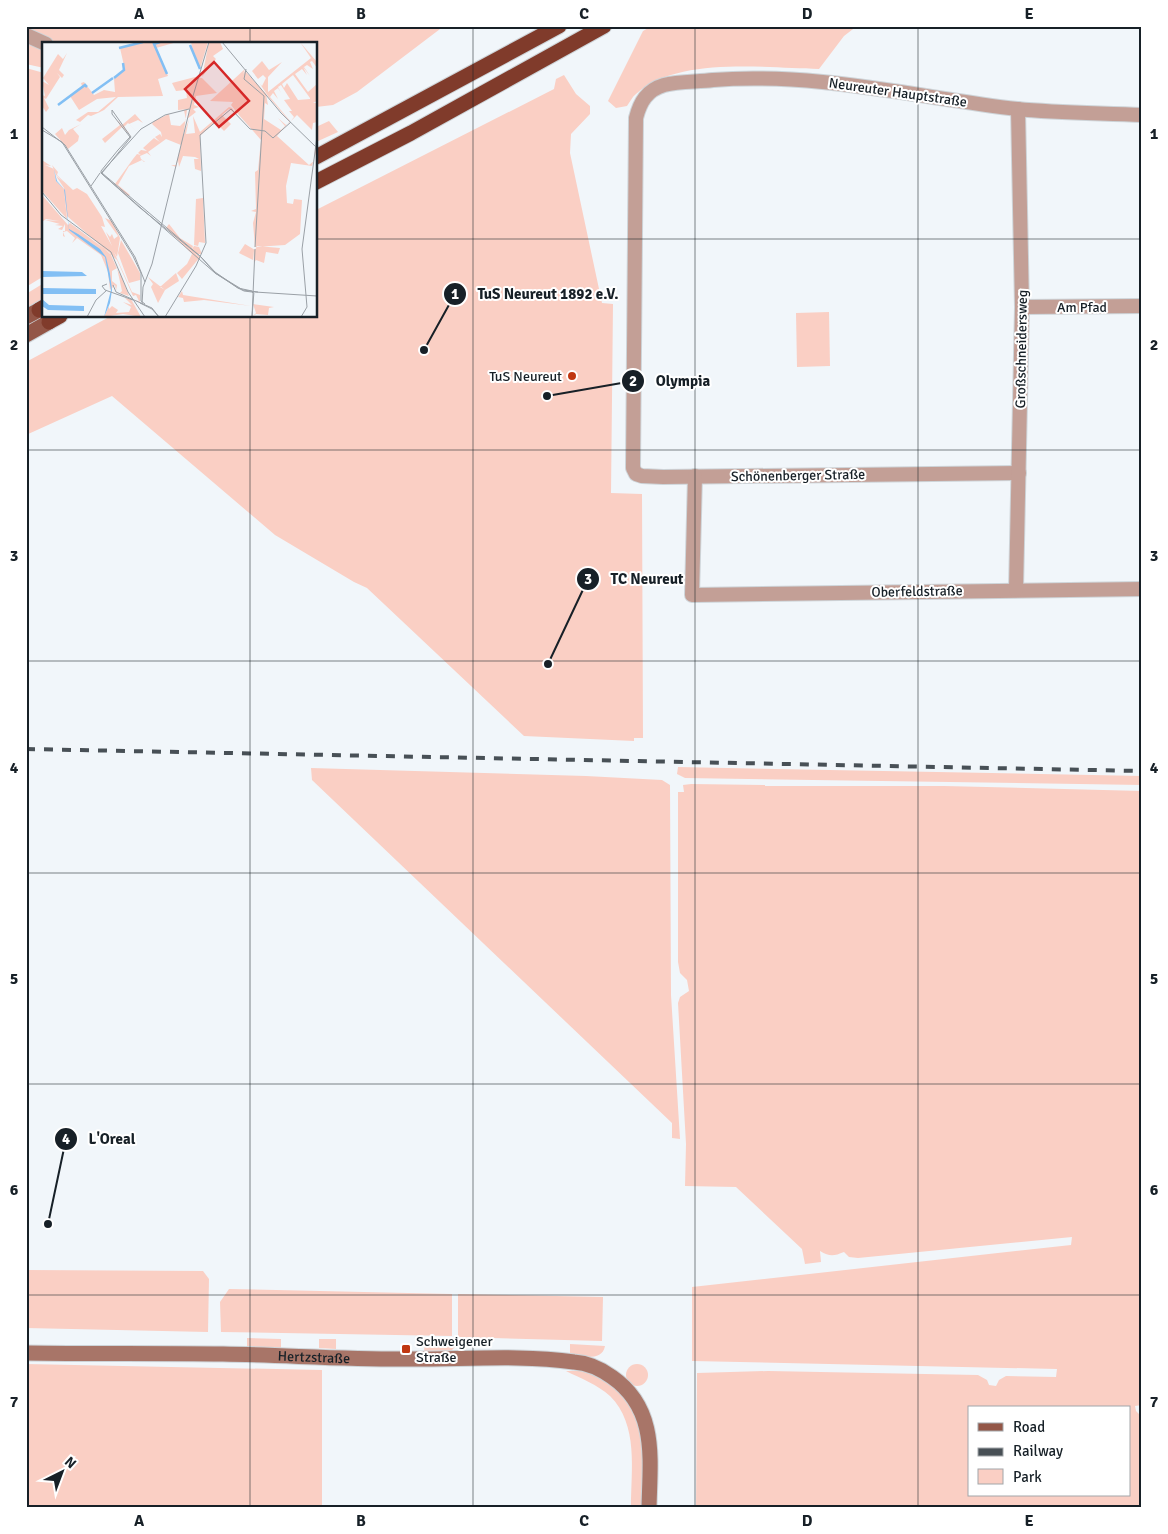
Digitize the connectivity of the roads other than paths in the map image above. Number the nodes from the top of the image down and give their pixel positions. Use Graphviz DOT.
graph roads {
  1 [pos="559,26"];
  2 [pos="604,26"];
  3 [pos="26,35"];
  4 [pos="42,42"];
  5 [pos="654,89"];
  6 [pos="1018,109"];
  7 [pos="1142,115"];
  8 [pos="318,155"];
  9 [pos="318,181"];
  10 [pos="1142,306"];
  11 [pos="1022,307"];
  12 [pos="54,319"];
  13 [pos="26,335"];
  14 [pos="1019,473"];
  15 [pos="695,476"];
  16 [pos="1142,589"];
  17 [pos="1016,590"];
  18 [pos="26,1353"];
  19 [pos="649,1508"];
  1 -- 8 [label="highway"];
  2 -- 9 [label="highway"];
  3 -- 4 [label="street"];
  5 -- 6 [label="street, Neureuter Hauptstraße"];
  5 -- 15 [label="street, Schönenberger Straße"];
  6 -- 7 [label="street, Neureuter Hauptstraße"];
  6 -- 11 [label="street, Großschneidersweg"];
  10 -- 11 [label="street, Am Pfad"];
  11 -- 14 [label="street, Großschneidersweg"];
  12 -- 13 [label="main road"];
  14 -- 15 [label="street, Schönenberger Straße"];
  14 -- 17 [label="street, Großschneidersweg"];
  15 -- 17 [label="street, Oberfeldstraße"];
  16 -- 17 [label="street, Oberfeldstraße"];
  18 -- 19 [label="main road, Hertzstraße"];
}
